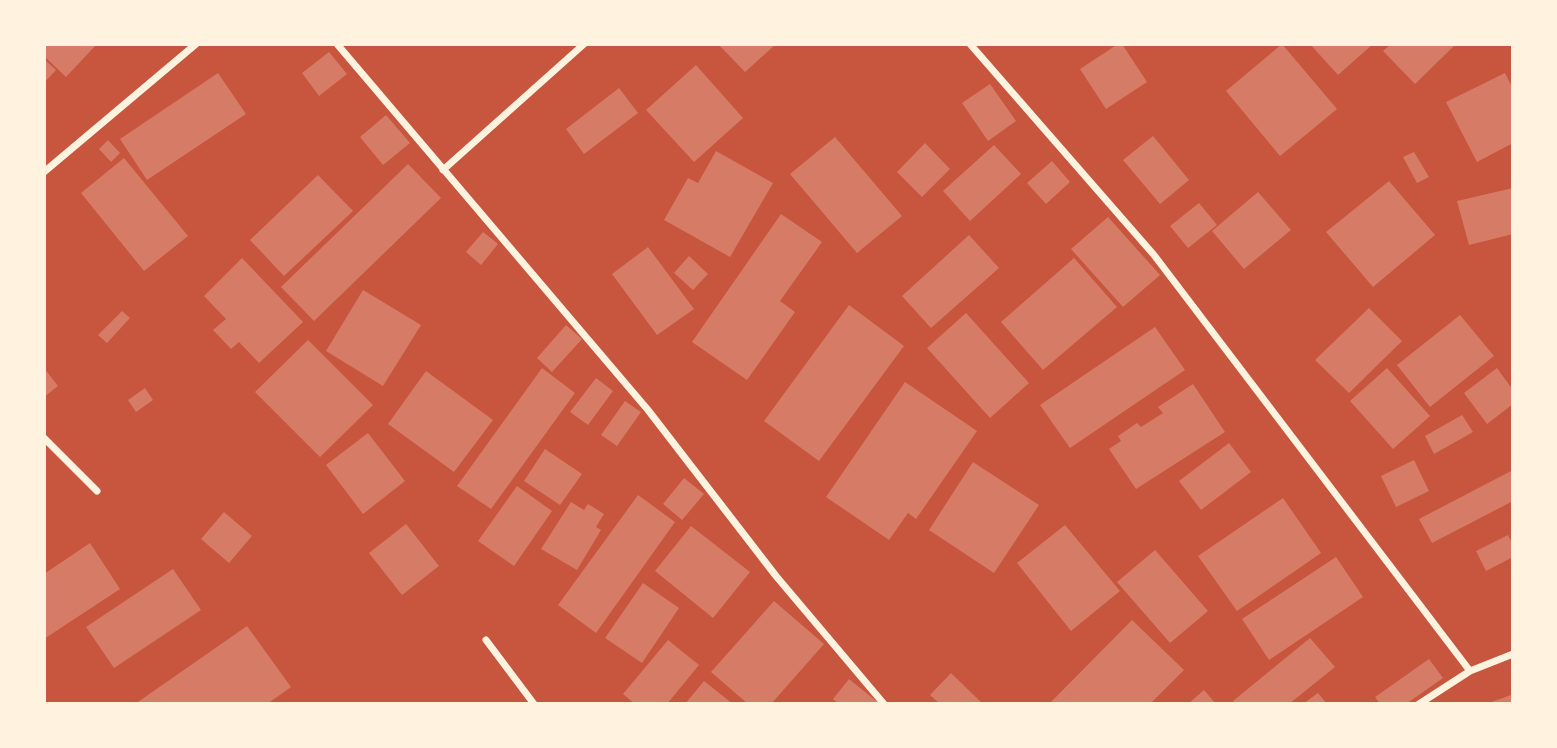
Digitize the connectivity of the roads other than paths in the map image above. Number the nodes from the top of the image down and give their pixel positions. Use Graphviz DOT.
graph roads {
  1 [pos="196,44"];
  2 [pos="337,44"];
  3 [pos="584,44"];
  4 [pos="970,44"];
  5 [pos="443,170"];
  6 [pos="44,172"];
  7 [pos="44,438"];
  8 [pos="97,491"];
  9 [pos="486,640"];
  10 [pos="1513,654"];
  11 [pos="1470,671"];
  12 [pos="534,704"];
  13 [pos="884,704"];
  14 [pos="1419,704"];
  1 -- 6 [label="street"];
  2 -- 5 [label="street"];
  3 -- 5 [label="street"];
  4 -- 11 [label="street"];
  5 -- 13 [label="street"];
  7 -- 8 [label="street"];
  9 -- 12 [label="street"];
  10 -- 11 [label="street"];
  11 -- 14 [label="street"];
}
